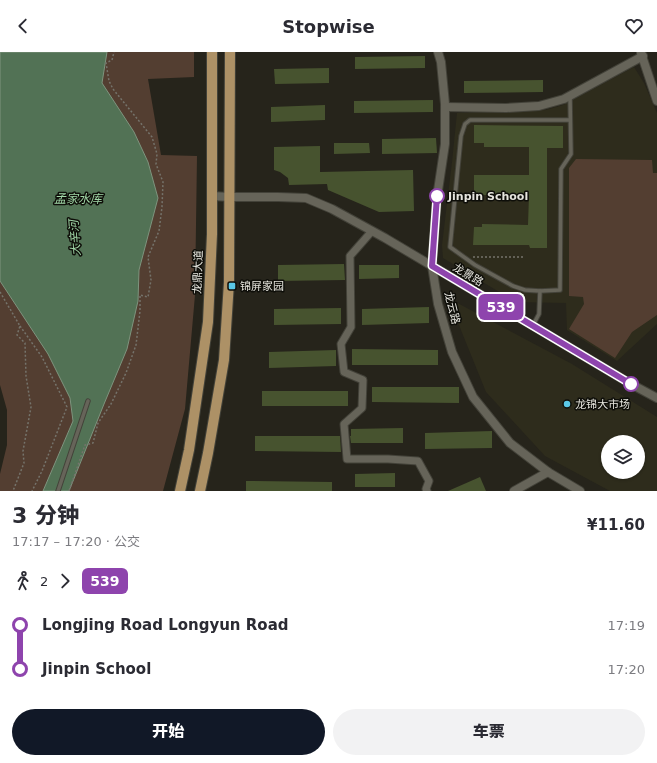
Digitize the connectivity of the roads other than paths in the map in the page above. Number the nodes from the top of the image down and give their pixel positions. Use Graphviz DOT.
graph roads {
  1 [pos="212,52"];
  2 [pos="230,52"];
  3 [pos="438,52"];
  4 [pos="642,54"];
  5 [pos="570,96"];
  6 [pos="657,101"];
  7 [pos="445,107"];
  8 [pos="570,120"];
  9 [pos="212,196"];
  10 [pos="230,197"];
  11 [pos="372,231"];
  12 [pos="432,266"];
  13 [pos="540,291"];
  14 [pos="533,326"];
  15 [pos="657,398"];
  16 [pos="88,401"];
  17 [pos="548,472"];
  18 [pos="58,491"];
  19 [pos="180,491"];
  20 [pos="200,491"];
  21 [pos="427,491"];
  22 [pos="514,491"];
  23 [pos="580,491"];
  1 -- 9 [label="main road, 龙鼎大道"];
  2 -- 10 [label="main road"];
  3 -- 7 [label="street, 龙云路"];
  4 -- 5 [label="street"];
  4 -- 6 [label="street"];
  5 -- 7 [label="street"];
  5 -- 8 [label="lane"];
  7 -- 12 [label="street, 龙云路"];
  8 -- 13 [label="lane"];
  8 -- 13 [label="lane"];
  9 -- 10 [label="street, 龙景路"];
  9 -- 19 [label="main road, 龙鼎大道"];
  10 -- 11 [label="street, 龙景路"];
  10 -- 20 [label="main road"];
  11 -- 12 [label="street, 龙景路"];
  11 -- 21 [label="street"];
  12 -- 14 [label="street, 龙景路"];
  12 -- 17 [label="street, 龙云路"];
  13 -- 14 [label="lane"];
  14 -- 15 [label="street, 龙景路"];
  16 -- 18 [label="lane"];
  17 -- 22 [label="street"];
  17 -- 23 [label="street, 龙云路"];
}
